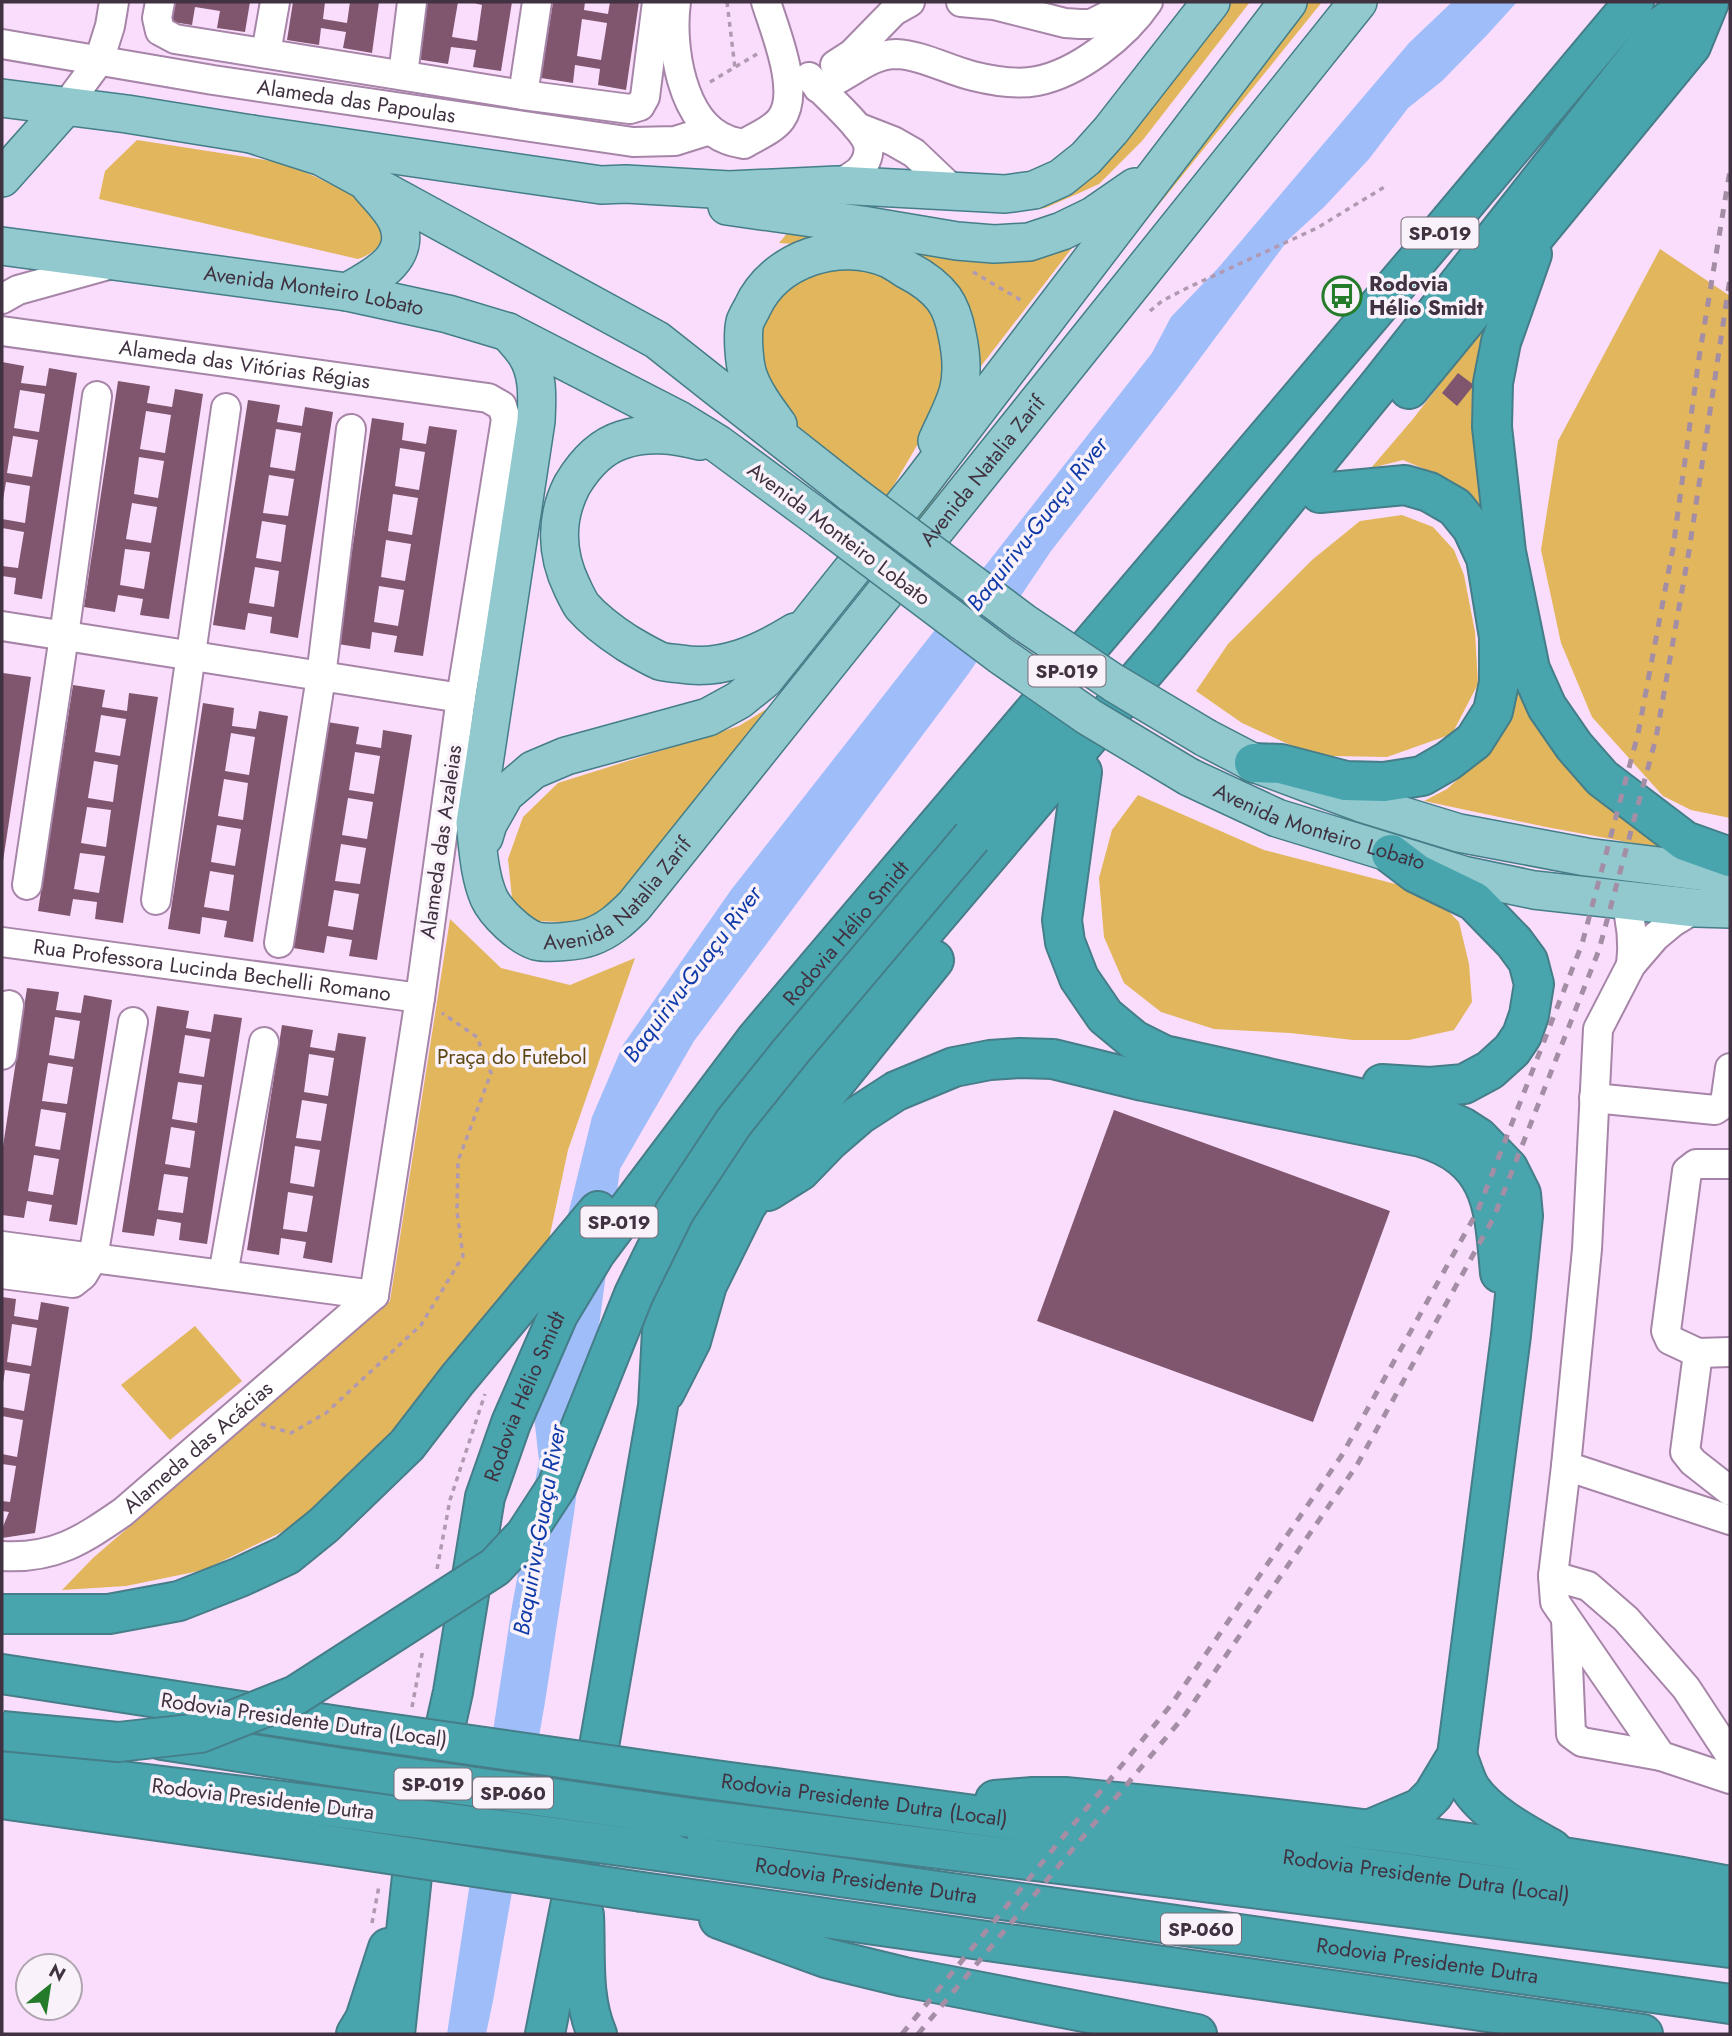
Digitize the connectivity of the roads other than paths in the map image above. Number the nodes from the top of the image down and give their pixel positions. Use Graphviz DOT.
graph roads {
  1 [pos="114,2"];
  2 [pos="160,2"];
  3 [pos="275,2"];
  4 [pos="412,2"];
  5 [pos="537,2"];
  6 [pos="657,2"];
  7 [pos="676,2"];
  8 [pos="766,2"];
  9 [pos="910,2"];
  10 [pos="961,2"];
  11 [pos="1124,2"];
  12 [pos="1149,2"];
  13 [pos="1211,2"];
  14 [pos="1288,2"];
  15 [pos="1304,2"];
  16 [pos="1340,2"];
  17 [pos="1357,2"];
  18 [pos="1602,2"];
  19 [pos="1634,2"];
  20 [pos="1693,2"];
  21 [pos="1709,2"];
  22 [pos="1065,23"];
  23 [pos="778,40"];
  24 [pos="2,44"];
  25 [pos="267,53"];
  26 [pos="99,61"];
  27 [pos="862,64"];
  28 [pos="1066,71"];
  29 [pos="403,75"];
  30 [pos="818,88"];
  31 [pos="523,95"];
  32 [pos="2,98"];
  33 [pos="65,107"];
  34 [pos="782,118"];
  35 [pos="853,123"];
  36 [pos="710,130"];
  37 [pos="251,134"];
  38 [pos="1514,143"];
  39 [pos="1180,146"];
  40 [pos="362,177"];
  41 [pos="2,178"];
  42 [pos="601,185"];
  43 [pos="837,185"];
  44 [pos="955,192"];
  45 [pos="1541,228"];
  46 [pos="2,246"];
  47 [pos="125,261"];
  48 [pos="347,292"];
  49 [pos="2,299"];
  50 [pos="1130,311"];
  51 [pos="2,331"];
  52 [pos="508,332"];
  53 [pos="97,396"];
  54 [pos="488,398"];
  55 [pos="226,408"];
  56 [pos="351,429"];
  57 [pos="718,444"];
  58 [pos="797,452"];
  59 [pos="918,487"];
  60 [pos="1320,492"];
  61 [pos="1125,604"];
  62 [pos="811,622"];
  63 [pos="2,626"];
  64 [pos="64,636"];
  65 [pos="1167,645"];
  66 [pos="191,656"];
  67 [pos="321,677"];
  68 [pos="461,698"];
  69 [pos="1254,763"];
  70 [pos="1082,772"];
  71 [pos="1000,803"];
  72 [pos="1391,854"];
  73 [pos="1730,857"];
  74 [pos="479,859"];
  75 [pos="1730,875"];
  76 [pos="27,885"];
  77 [pos="156,900"];
  78 [pos="1625,900"];
  79 [pos="1713,909"];
  80 [pos="2,942"];
  81 [pos="279,943"];
  82 [pos="1630,965"];
  83 [pos="420,998"];
  84 [pos="9,1005"];
  85 [pos="133,1022"];
  86 [pos="764,1029"];
  87 [pos="264,1042"];
  88 [pos="2,1055"];
  89 [pos="1730,1068"];
  90 [pos="1251,1074"];
  91 [pos="1594,1098"];
  92 [pos="1730,1164"];
  93 [pos="746,1206"];
  94 [pos="2,1246"];
  95 [pos="93,1258"];
  96 [pos="2,1274"];
  97 [pos="223,1275"];
  98 [pos="374,1294"];
  99 [pos="1511,1335"];
  100 [pos="1730,1352"];
  101 [pos="1698,1353"];
  102 [pos="658,1406"];
  103 [pos="1566,1466"];
  104 [pos="1730,1491"];
  105 [pos="1730,1520"];
  106 [pos="2,1556"];
  107 [pos="1553,1576"];
  108 [pos="2,1614"];
  109 [pos="1566,1619"];
  110 [pos="2,1674"];
  111 [pos="2,1716"];
  112 [pos="2,1731"];
  113 [pos="1457,1755"];
  114 [pos="1730,1755"];
  115 [pos="1661,1756"];
  116 [pos="2,1766"];
  117 [pos="1730,1779"];
  118 [pos="2,1799"];
  119 [pos="57,1806"];
  120 [pos="952,1811"];
  121 [pos="2,1813"];
  122 [pos="1368,1830"];
  123 [pos="580,1856"];
  124 [pos="1569,1859"];
  125 [pos="412,1876"];
  126 [pos="1730,1886"];
  127 [pos="650,1894"];
  128 [pos="1730,1917"];
  129 [pos="1730,1948"];
  130 [pos="1730,2004"];
  131 [pos="356,2034"];
  132 [pos="395,2034"];
  133 [pos="545,2034"];
  134 [pos="597,2034"];
  135 [pos="1197,2034"];
  136 [pos="1643,2034"];
  1 -- 26 [label="street"];
  2 -- 25 [label="street"];
  3 -- 25 [label="street"];
  4 -- 29 [label="street"];
  5 -- 31 [label="street"];
  6 -- 31 [label="street"];
  7 -- 36 [label="street"];
  8 -- 23 [label="street"];
  9 -- 30 [label="street"];
  10 -- 22 [label="street"];
  11 -- 22 [label="street"];
  12 -- 28 [label="street"];
  13 -- 44 [label="main road"];
  14 -- 39 [label="main road, Avenida Natalia Zarif"];
  15 -- 39 [label="street"];
  16 -- 50 [label="street"];
  17 -- 50 [label="main road, Avenida Natalia Zarif"];
  18 -- 38 [label="highway"];
  19 -- 38 [label="highway, Rodovia Hélio Smidt / SP-019"];
  20 -- 65 [label="highway, SP-019"];
  21 -- 45 [label="highway, SP-019"];
  22 -- 28 [label="street"];
  23 -- 30 [label="street"];
  23 -- 34 [label="street"];
  24 -- 26 [label="street, Alameda das Papoulas"];
  25 -- 29 [label="street"];
  26 -- 33 [label="street"];
  26 -- 36 [label="street, Alameda das Papoulas"];
  27 -- 28 [label="street"];
  27 -- 30 [label="street"];
  27 -- 35 [label="street"];
  29 -- 31 [label="street"];
  30 -- 34 [label="street"];
  30 -- 35 [label="street"];
  32 -- 33 [label="main road, Avenida Monteiro Lobato"];
  33 -- 37 [label="main road, Avenida Monteiro Lobato"];
  33 -- 41 [label="main road"];
  34 -- 36 [label="street"];
  35 -- 43 [label="street"];
  35 -- 44 [label="street"];
  37 -- 40 [label="main road, Avenida Monteiro Lobato"];
  37 -- 42 [label="main road"];
  38 -- 61 [label="highway, Rodovia Hélio Smidt / SP-019"];
  39 -- 42 [label="main road"];
  39 -- 59 [label="main road, Avenida Natalia Zarif"];
  40 -- 48 [label="main road"];
  40 -- 58 [label="main road, Avenida Monteiro Lobato"];
  42 -- 43 [label="main road"];
  43 -- 44 [label="main road"];
  45 -- 60 [label="highway, SP-019"];
  45 -- 73 [label="highway"];
  46 -- 47 [label="main road, Avenida Monteiro Lobato"];
  47 -- 48 [label="main road, Avenida Monteiro Lobato"];
  47 -- 49 [label="street"];
  48 -- 52 [label="main road, Avenida Monteiro Lobato"];
  50 -- 74 [label="main road, Avenida Natalia Zarif"];
  51 -- 54 [label="street, Alameda das Vitórias Régias"];
  52 -- 57 [label="main road, Avenida Monteiro Lobato"];
  52 -- 74 [label="main road"];
  53 -- 64 [label="street"];
  54 -- 68 [label="street, Alameda das Azaleias"];
  55 -- 66 [label="street"];
  56 -- 67 [label="street"];
  57 -- 62 [label="main road"];
  57 -- 72 [label="main road, Avenida Monteiro Lobato, bridge"];
  58 -- 59 [label="main road"];
  58 -- 69 [label="main road, Avenida Monteiro Lobato, bridge"];
  59 -- 62 [label="main road, Avenida Natalia Zarif"];
  60 -- 69 [label="highway"];
  60 -- 70 [label="highway, SP-019"];
  61 -- 71 [label="highway"];
  61 -- 86 [label="highway, Rodovia Hélio Smidt / SP-019"];
  62 -- 74 [label="main road, Avenida Natalia Zarif"];
  63 -- 64 [label="street"];
  64 -- 66 [label="street"];
  64 -- 76 [label="street"];
  65 -- 71 [label="highway"];
  65 -- 102 [label="highway, SP-019"];
  66 -- 67 [label="street"];
  66 -- 77 [label="street"];
  67 -- 68 [label="street"];
  67 -- 81 [label="street"];
  68 -- 83 [label="street, Alameda das Azaleias"];
  69 -- 75 [label="main road, Avenida Monteiro Lobato"];
  70 -- 90 [label="highway"];
  70 -- 93 [label="highway, SP-019"];
  71 -- 112 [label="highway, bridge"];
  72 -- 78 [label="main road, Avenida Monteiro Lobato"];
  72 -- 90 [label="highway"];
  78 -- 79 [label="main road, Avenida Monteiro Lobato"];
  78 -- 82 [label="street"];
  79 -- 82 [label="street"];
  80 -- 83 [label="street, Rua Professora Lucinda Bechelli Romano"];
  82 -- 91 [label="street"];
  83 -- 98 [label="street, Alameda das Azaleias"];
  84 -- 88 [label="street"];
  85 -- 95 [label="street"];
  86 -- 108 [label="highway"];
  86 -- 125 [label="highway, Rodovia Hélio Smidt / SP-019"];
  87 -- 97 [label="street"];
  89 -- 91 [label="street"];
  90 -- 99 [label="highway"];
  91 -- 103 [label="street"];
  92 -- 101 [label="street"];
  93 -- 99 [label="highway"];
  93 -- 102 [label="highway, SP-019"];
  94 -- 95 [label="street"];
  95 -- 96 [label="street"];
  95 -- 97 [label="street"];
  97 -- 98 [label="street"];
  98 -- 106 [label="street, Alameda das Acácias"];
  99 -- 113 [label="highway"];
  100 -- 101 [label="street"];
  101 -- 104 [label="street"];
  102 -- 123 [label="highway, SP-019"];
  103 -- 105 [label="street"];
  103 -- 107 [label="street"];
  107 -- 109 [label="street"];
  107 -- 114 [label="street"];
  109 -- 115 [label="street"];
  109 -- 115 [label="street"];
  110 -- 120 [label="highway, Rodovia Presidente Dutra (Local) / SP-060, bridge"];
  111 -- 129 [label="highway, Rodovia Presidente Dutra / SP-060, bridge"];
  113 -- 122 [label="highway"];
  113 -- 124 [label="highway"];
  115 -- 117 [label="street"];
  116 -- 130 [label="highway, Rodovia Presidente Dutra / SP-060, bridge"];
  118 -- 119 [label="highway, Rodovia Presidente Dutra / SP-060"];
  119 -- 121 [label="highway"];
  119 -- 127 [label="highway, Rodovia Presidente Dutra / SP-060, bridge"];
  120 -- 122 [label="highway"];
  120 -- 128 [label="highway, Rodovia Presidente Dutra (Local) / SP-060"];
  122 -- 124 [label="highway"];
  123 -- 133 [label="highway, SP-019"];
  123 -- 134 [label="highway"];
  124 -- 126 [label="highway"];
  125 -- 131 [label="highway"];
  125 -- 132 [label="highway, Rodovia Hélio Smidt / SP-019"];
  127 -- 135 [label="highway"];
  127 -- 136 [label="highway, Rodovia Presidente Dutra / SP-060"];
}
